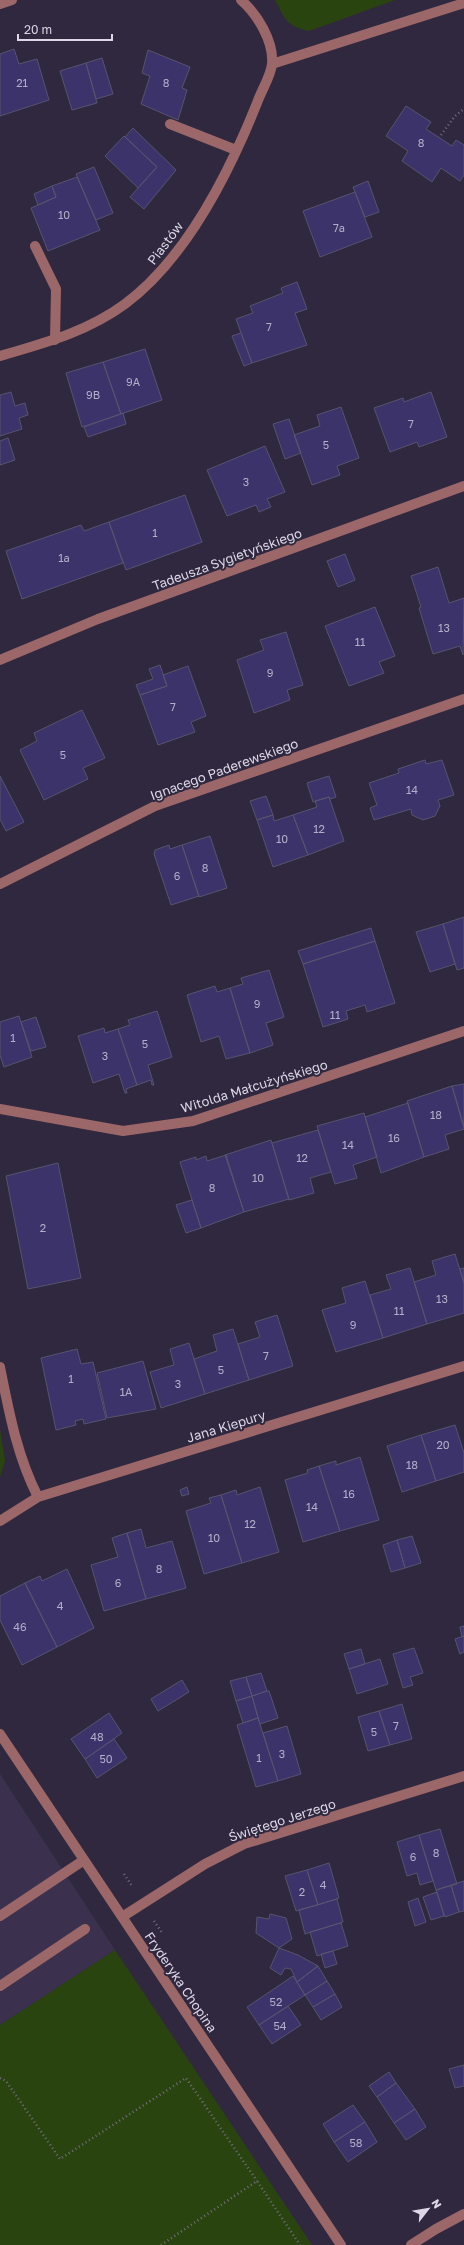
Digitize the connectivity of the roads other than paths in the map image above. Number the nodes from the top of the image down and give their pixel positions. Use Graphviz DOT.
graph roads {
  1 [pos="12,0"];
  2 [pos="240,0"];
  3 [pos="464,3"];
  4 [pos="0,4"];
  5 [pos="272,64"];
  6 [pos="170,124"];
  7 [pos="236,150"];
  8 [pos="35,246"];
  9 [pos="55,340"];
  10 [pos="0,356"];
  11 [pos="464,486"];
  12 [pos="0,660"];
  13 [pos="464,699"];
  14 [pos="0,884"];
  15 [pos="464,1031"];
  16 [pos="0,1109"];
  17 [pos="464,1366"];
  18 [pos="0,1367"];
  19 [pos="38,1497"];
  20 [pos="0,1521"];
  21 [pos="0,1734"];
  22 [pos="464,1776"];
  23 [pos="84,1860"];
  24 [pos="0,1916"];
  25 [pos="122,1917"];
  26 [pos="85,1929"];
  27 [pos="0,1986"];
  28 [pos="464,2214"];
  29 [pos="341,2245"];
  30 [pos="411,2245"];
  1 -- 4 [label="street"];
  2 -- 5 [label="street"];
  3 -- 5 [label="street"];
  5 -- 7 [label="street, Piastów"];
  6 -- 7 [label="street"];
  7 -- 9 [label="street, Piastów"];
  8 -- 9 [label="street"];
  9 -- 10 [label="street, Piastów"];
  11 -- 12 [label="street, Tadeusza Sygietyńskiego"];
  13 -- 14 [label="street, Ignacego Paderewskiego"];
  15 -- 16 [label="street, Witolda Małcużyńskiego"];
  17 -- 19 [label="street, Jana Kiepury"];
  18 -- 19 [label="street"];
  19 -- 20 [label="street, Jana Kiepury"];
  21 -- 23 [label="street, Fryderyka Chopina"];
  22 -- 25 [label="street, Świętego Jerzego"];
  23 -- 24 [label="street"];
  23 -- 25 [label="street, Fryderyka Chopina"];
  25 -- 29 [label="street, Fryderyka Chopina"];
  26 -- 27 [label="street"];
  28 -- 30 [label="street"];
}
